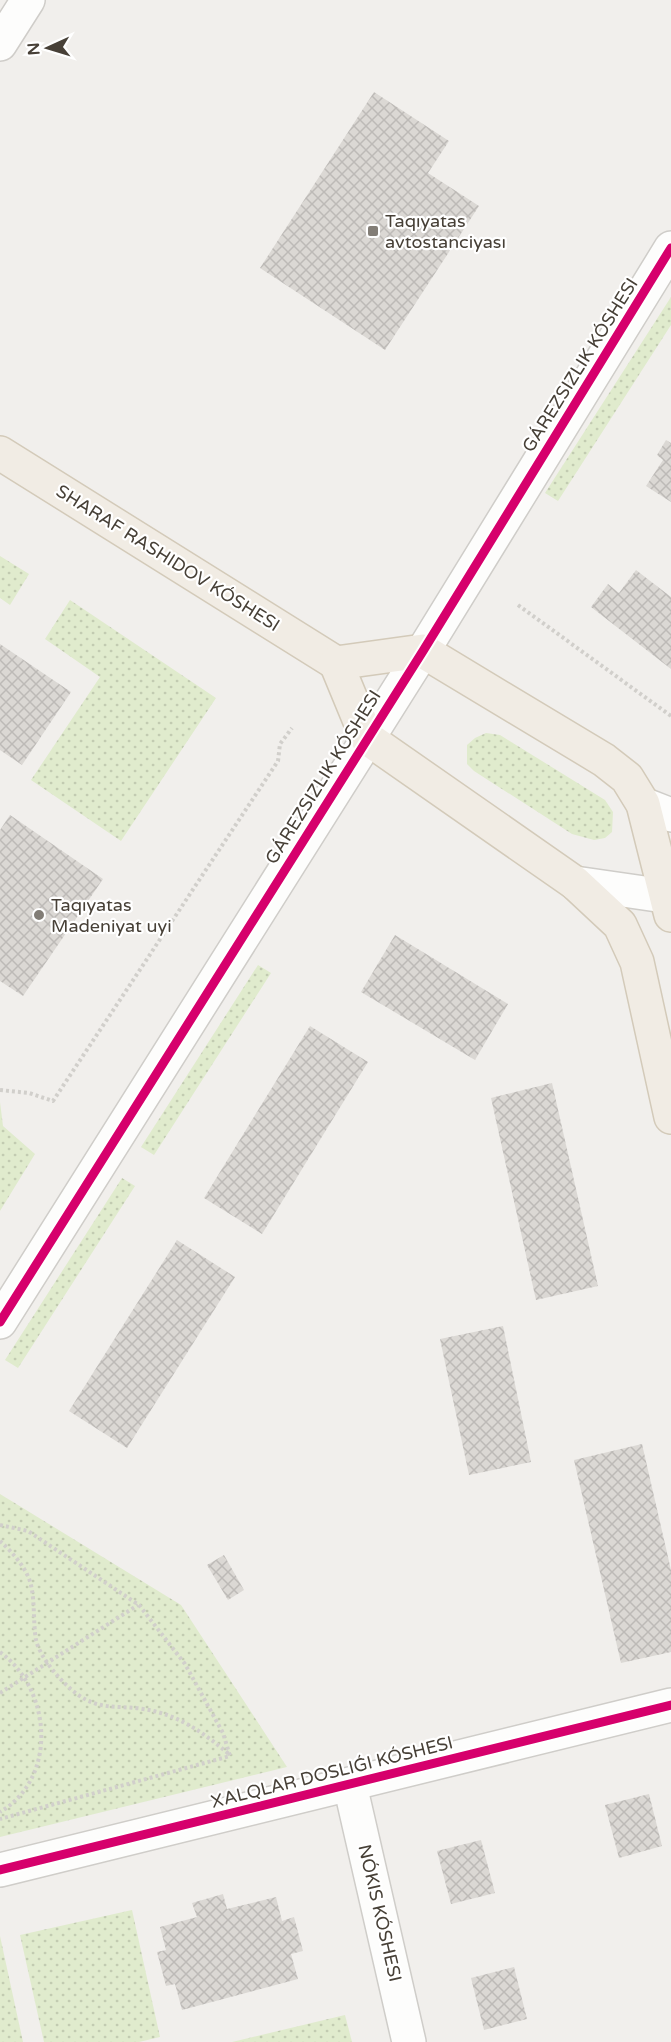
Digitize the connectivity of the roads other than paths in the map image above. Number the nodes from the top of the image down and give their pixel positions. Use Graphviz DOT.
graph roads {
  1 [pos="28,0"];
  2 [pos="0,44"];
  3 [pos="671,248"];
  4 [pos="0,453"];
  5 [pos="423,651"];
  6 [pos="336,663"];
  7 [pos="367,738"];
  8 [pos="657,810"];
  9 [pos="575,883"];
  10 [pos="670,903"];
  11 [pos="671,1117"];
  12 [pos="0,1322"];
  13 [pos="671,1705"];
  14 [pos="350,1785"];
  15 [pos="0,1870"];
  16 [pos="409,2042"];
  1 -- 2 [label="street"];
  3 -- 5 [label="street, GÁREZSIZLIK KÓSHESI"];
  4 -- 6 [label="main road, SHARAF RASHIDOV KÓSHESI"];
  5 -- 6 [label="main road"];
  5 -- 7 [label="street, GÁREZSIZLIK KÓSHESI"];
  5 -- 8 [label="main road"];
  6 -- 7 [label="main road"];
  7 -- 9 [label="main road"];
  7 -- 12 [label="street, GÁREZSIZLIK KÓSHESI"];
  8 -- 10 [label="main road"];
  9 -- 10 [label="street"];
  9 -- 11 [label="main road"];
  13 -- 14 [label="street"];
  14 -- 15 [label="street"];
  14 -- 16 [label="street, NÓKIS KÓSHESI"];
}
